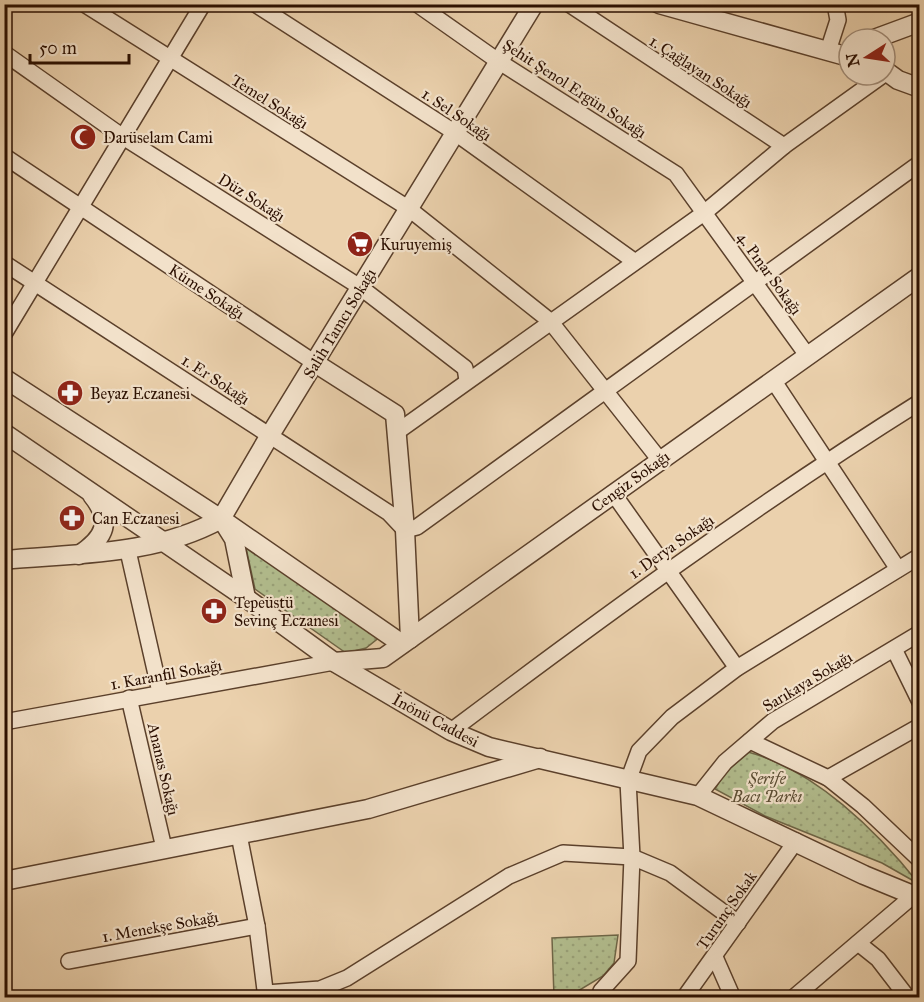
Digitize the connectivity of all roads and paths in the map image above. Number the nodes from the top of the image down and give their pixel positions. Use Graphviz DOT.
graph roads {
  1 [pos="84,4"];
  2 [pos="203,4"];
  3 [pos="255,4"];
  4 [pos="417,4"];
  5 [pos="534,4"];
  6 [pos="569,4"];
  7 [pos="659,4"];
  8 [pos="835,4"];
  9 [pos="920,22"];
  10 [pos="897,30"];
  11 [pos="828,51"];
  12 [pos="4,53"];
  13 [pos="837,53"];
  14 [pos="169,59"];
  15 [pos="498,61"];
  16 [pos="897,72"];
  17 [pos="920,77"];
  18 [pos="897,79"];
  19 [pos="866,87"];
  20 [pos="920,88"];
  21 [pos="454,132"];
  22 [pos="123,137"];
  23 [pos="784,146"];
  24 [pos="4,156"];
  25 [pos="920,163"];
  26 [pos="80,207"];
  27 [pos="408,208"];
  28 [pos="704,213"];
  29 [pos="634,261"];
  30 [pos="4,263"];
  31 [pos="920,276"];
  32 [pos="754,282"];
  33 [pos="35,283"];
  34 [pos="360,286"];
  35 [pos="550,321"];
  36 [pos="4,334"];
  37 [pos="807,355"];
  38 [pos="315,363"];
  39 [pos="4,378"];
  40 [pos="467,380"];
  41 [pos="773,380"];
  42 [pos="605,390"];
  43 [pos="920,402"];
  44 [pos="397,432"];
  45 [pos="4,433"];
  46 [pos="270,435"];
  47 [pos="659,459"];
  48 [pos="827,460"];
  49 [pos="87,489"];
  50 [pos="613,493"];
  51 [pos="221,519"];
  52 [pos="405,530"];
  53 [pos="166,542"];
  54 [pos="128,551"];
  55 [pos="78,555"];
  56 [pos="920,556"];
  57 [pos="5,559"];
  58 [pos="668,569"];
  59 [pos="898,569"];
  60 [pos="246,598"];
  61 [pos="920,633"];
  62 [pos="406,641"];
  63 [pos="894,649"];
  64 [pos="383,658"];
  65 [pos="334,662"];
  66 [pos="737,668"];
  67 [pos="381,691"];
  68 [pos="160,692"];
  69 [pos="129,698"];
  70 [pos="920,702"];
  71 [pos="4,722"];
  72 [pos="920,726"];
  73 [pos="451,731"];
  74 [pos="750,741"];
  75 [pos="543,758"];
  76 [pos="828,778"];
  77 [pos="628,781"];
  78 [pos="698,796"];
  79 [pos="239,835"];
  80 [pos="796,842"];
  81 [pos="164,848"];
  82 [pos="632,857"];
  83 [pos="920,860"];
  84 [pos="4,881"];
  85 [pos="917,897"];
  86 [pos="738,923"];
  87 [pos="257,926"];
  88 [pos="858,943"];
  89 [pos="715,957"];
  90 [pos="69,961"];
  91 [pos="266,995"];
  92 [pos="600,995"];
  93 [pos="684,998"];
  94 [pos="733,998"];
  95 [pos="793,998"];
  96 [pos="908,998"];
  1 -- 14 [label="street, Temel Sokağı"];
  2 -- 14 [label="street"];
  3 -- 21 [label="street, 1. Sel Sokağı"];
  4 -- 15 [label="street, Şehit Şenol Ergün Sokağı"];
  5 -- 15 [label="street, Salih Tamcı Sokağı"];
  6 -- 23 [label="street, 1. Çağlayan Sokağı"];
  7 -- 11 [label="street"];
  8 -- 11 [label="street"];
  9 -- 10 [label="street"];
  11 -- 13 [label="street"];
  12 -- 22 [label="street, Düz Sokağı"];
  14 -- 22 [label="street"];
  14 -- 27 [label="street, Temel Sokağı"];
  15 -- 21 [label="street, Salih Tamcı Sokağı"];
  15 -- 28 [label="street, Şehit Şenol Ergün Sokağı"];
  16 -- 17 [label="street"];
  18 -- 20 [label="street"];
  19 -- 23 [label="street"];
  21 -- 27 [label="street, Salih Tamcı Sokağı"];
  21 -- 29 [label="street, 1. Sel Sokağı"];
  22 -- 26 [label="street"];
  22 -- 34 [label="street, Düz Sokağı"];
  23 -- 28 [label="street"];
  24 -- 26 [label="street, Küme Sokağı"];
  25 -- 32 [label="street"];
  26 -- 33 [label="street"];
  26 -- 38 [label="street, Küme Sokağı"];
  27 -- 34 [label="street, Salih Tamcı Sokağı"];
  27 -- 35 [label="street, Temel Sokağı"];
  28 -- 29 [label="street"];
  28 -- 32 [label="street, 4. Pınar Sokağı"];
  29 -- 35 [label="street"];
  30 -- 33 [label="street, 1. Er Sokağı"];
  31 -- 37 [label="street, Cengiz Sokağı"];
  32 -- 37 [label="street, 4. Pınar Sokağı"];
  32 -- 42 [label="street"];
  33 -- 36 [label="street"];
  33 -- 46 [label="street, 1. Er Sokağı"];
  34 -- 38 [label="street, Salih Tamcı Sokağı"];
  34 -- 40 [label="street, Düz Sokağı"];
  35 -- 40 [label="street"];
  35 -- 42 [label="street, Temel Sokağı"];
  37 -- 41 [label="street, Cengiz Sokağı"];
  38 -- 44 [label="street, Küme Sokağı"];
  38 -- 46 [label="street, Salih Tamcı Sokağı"];
  39 -- 51 [label="street"];
  40 -- 44 [label="street"];
  41 -- 47 [label="street, Cengiz Sokağı"];
  41 -- 48 [label="street"];
  42 -- 47 [label="street, Temel Sokağı"];
  42 -- 52 [label="street"];
  43 -- 48 [label="street, 1. Derya Sokağı"];
  44 -- 52 [label="street"];
  45 -- 49 [label="street, İnönü Caddesi"];
  46 -- 51 [label="street, Salih Tamcı Sokağı"];
  46 -- 52 [label="street, 1. Er Sokağı"];
  47 -- 50 [label="street, Cengiz Sokağı"];
  48 -- 58 [label="street, 1. Derya Sokağı"];
  48 -- 59 [label="street"];
  49 -- 53 [label="street, İnönü Caddesi"];
  49 -- 55 [label="street"];
  50 -- 58 [label="street"];
  50 -- 62 [label="street, Cengiz Sokağı"];
  51 -- 53 [label="street"];
  51 -- 60 [label="street"];
  51 -- 62 [label="street"];
  52 -- 62 [label="street"];
  53 -- 54 [label="street"];
  53 -- 60 [label="street, İnönü Caddesi"];
  54 -- 55 [label="street"];
  54 -- 68 [label="street"];
  55 -- 57 [label="street"];
  56 -- 59 [label="street"];
  58 -- 66 [label="street"];
  58 -- 73 [label="street, 1. Derya Sokağı"];
  59 -- 66 [label="street"];
  60 -- 65 [label="street, İnönü Caddesi"];
  61 -- 63 [label="street, Sarıkaya Sokağı"];
  62 -- 64 [label="street, Cengiz Sokağı"];
  63 -- 70 [label="street"];
  63 -- 74 [label="street, Sarıkaya Sokağı"];
  64 -- 65 [label="street"];
  64 -- 67 [label="street"];
  65 -- 67 [label="street, İnönü Caddesi"];
  65 -- 68 [label="street, 1. Karanfil Sokağı"];
  66 -- 77 [label="street"];
  67 -- 73 [label="street, İnönü Caddesi"];
  68 -- 69 [label="street, 1. Karanfil Sokağı"];
  69 -- 71 [label="street, 1. Karanfil Sokağı"];
  69 -- 81 [label="street, Ananas Sokağı"];
  72 -- 76 [label="street"];
  73 -- 75 [label="street, İnönü Caddesi"];
  74 -- 76 [label="street"];
  74 -- 78 [label="street, Sarıkaya Sokağı"];
  75 -- 77 [label="street, İnönü Caddesi"];
  75 -- 79 [label="street"];
  76 -- 83 [label="street"];
  77 -- 78 [label="street, İnönü Caddesi"];
  77 -- 82 [label="street"];
  78 -- 80 [label="street, İnönü Caddesi"];
  79 -- 81 [label="street"];
  79 -- 87 [label="street"];
  80 -- 85 [label="street, İnönü Caddesi"];
  80 -- 86 [label="street, Turunç Sokak"];
  81 -- 84 [label="street"];
  82 -- 86 [label="street"];
  82 -- 91 [label="street"];
  82 -- 92 [label="street"];
  85 -- 88 [label="street"];
  86 -- 89 [label="street, Turunç Sokak"];
  87 -- 90 [label="street, 1. Menekşe Sokağı"];
  87 -- 91 [label="street"];
  88 -- 95 [label="street"];
  88 -- 96 [label="street"];
  89 -- 93 [label="street, Turunç Sokak"];
  89 -- 94 [label="street"];
}
